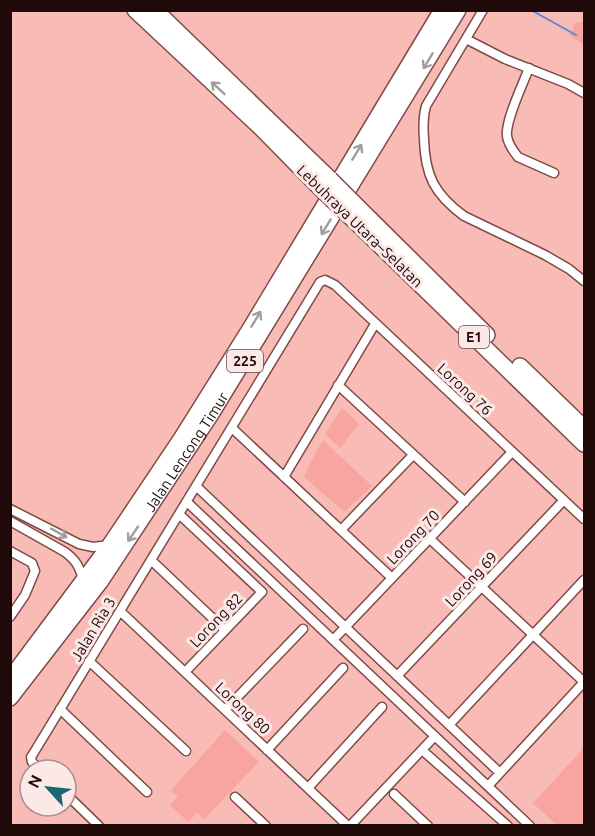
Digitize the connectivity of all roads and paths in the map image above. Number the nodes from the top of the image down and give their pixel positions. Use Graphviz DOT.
graph roads {
  1 [pos="135,10"];
  2 [pos="155,10"];
  3 [pos="442,10"];
  4 [pos="458,10"];
  5 [pos="483,10"];
  6 [pos="466,39"];
  7 [pos="529,68"];
  8 [pos="585,93"];
  9 [pos="554,173"];
  10 [pos="325,184"];
  11 [pos="367,225"];
  12 [pos="325,280"];
  13 [pos="585,281"];
  14 [pos="375,324"];
  15 [pos="338,386"];
  16 [pos="231,428"];
  17 [pos="585,428"];
  18 [pos="585,444"];
  19 [pos="512,452"];
  20 [pos="413,455"];
  21 [pos="284,477"];
  22 [pos="196,486"];
  23 [pos="564,500"];
  24 [pos="186,502"];
  25 [pos="465,502"];
  26 [pos="10,509"];
  27 [pos="179,514"];
  28 [pos="585,519"];
  29 [pos="10,521"];
  30 [pos="341,530"];
  31 [pos="430,538"];
  32 [pos="110,545"];
  33 [pos="10,551"];
  34 [pos="151,560"];
  35 [pos="392,578"];
  36 [pos="585,580"];
  37 [pos="84,582"];
  38 [pos="483,587"];
  39 [pos="120,610"];
  40 [pos="10,617"];
  41 [pos="345,627"];
  42 [pos="303,629"];
  43 [pos="225,630"];
  44 [pos="535,635"];
  45 [pos="333,640"];
  46 [pos="89,661"];
  47 [pos="343,668"];
  48 [pos="185,672"];
  49 [pos="397,676"];
  50 [pos="10,679"];
  51 [pos="584,682"];
  52 [pos="10,698"];
  53 [pos="382,707"];
  54 [pos="60,709"];
  55 [pos="225,710"];
  56 [pos="449,725"];
  57 [pos="435,736"];
  58 [pos="267,750"];
  59 [pos="422,750"];
  60 [pos="186,751"];
  61 [pos="31,758"];
  62 [pos="500,773"];
  63 [pos="488,786"];
  64 [pos="308,788"];
  65 [pos="147,792"];
  66 [pos="394,794"];
  67 [pos="235,797"];
  68 [pos="78,805"];
  69 [pos="522,818"];
  70 [pos="99,825"];
  71 [pos="266,825"];
  72 [pos="349,825"];
  73 [pos="428,825"];
  74 [pos="508,825"];
  75 [pos="515,825"];
  76 [pos="530,825"];
  10 -- 1 [label="highway, Lebuhraya Utara–Selatan / E1, one-way"];
  2 -- 10 [label="highway, Lebuhraya Utara–Selatan / E1"];
  32 -- 3 [label="highway, Jalan Lencong Timur / 225, one-way"];
  4 -- 52 [label="highway, Jalan Lencong Timur / 225, one-way"];
  5 -- 6 [label="street"];
  6 -- 7 [label="street"];
  6 -- 13 [label="street"];
  7 -- 8 [label="street"];
  7 -- 9 [label="street"];
  10 -- 11 [label="highway, Lebuhraya Utara–Selatan / E1, bridge"];
  11 -- 17 [label="highway, Lebuhraya Utara–Selatan / E1"];
  11 -- 18 [label="highway, Lebuhraya Utara–Selatan / E1"];
  12 -- 14 [label="street, Lorong 76"];
  12 -- 16 [label="street, Jalan Ria 3"];
  14 -- 15 [label="street"];
  14 -- 19 [label="street, Lorong 76"];
  15 -- 20 [label="street"];
  15 -- 21 [label="street"];
  16 -- 21 [label="street"];
  16 -- 22 [label="street, Jalan Ria 3"];
  19 -- 23 [label="street, Lorong 76"];
  19 -- 25 [label="street, Lorong 70"];
  20 -- 25 [label="street"];
  20 -- 30 [label="street"];
  21 -- 30 [label="street"];
  22 -- 24 [label="street, Jalan Ria 3"];
  22 -- 41 [label="street"];
  23 -- 28 [label="street, Lorong 76"];
  23 -- 38 [label="street, Lorong 69"];
  24 -- 27 [label="street, Jalan Ria 3"];
  24 -- 45 [label="street"];
  25 -- 31 [label="street, Lorong 70"];
  26 -- 32 [label="street, one-way"];
  27 -- 34 [label="street, Jalan Ria 3"];
  27 -- 43 [label="street, Lorong 82"];
  29 -- 37 [label="street"];
  30 -- 35 [label="street"];
  31 -- 35 [label="street, Lorong 70"];
  31 -- 38 [label="street"];
  32 -- 37 [label="highway, Jalan Lencong Timur / 225"];
  33 -- 40 [label="street"];
  34 -- 39 [label="street, Jalan Ria 3"];
  34 -- 43 [label="street"];
  35 -- 41 [label="street, Lorong 70"];
  36 -- 44 [label="street"];
  37 -- 50 [label="highway, Jalan Lencong Timur / 225"];
  38 -- 44 [label="street"];
  38 -- 49 [label="street, Lorong 69"];
  39 -- 46 [label="street, Jalan Ria 3"];
  39 -- 48 [label="street, Lorong 80"];
  41 -- 45 [label="street, Lorong 70"];
  41 -- 49 [label="street"];
  42 -- 55 [label="street"];
  43 -- 48 [label="street, Lorong 82"];
  44 -- 51 [label="street"];
  44 -- 56 [label="street"];
  45 -- 57 [label="street"];
  46 -- 54 [label="street, Jalan Ria 3"];
  46 -- 60 [label="street"];
  47 -- 58 [label="street"];
  48 -- 55 [label="street, Lorong 80"];
  49 -- 56 [label="street"];
  51 -- 62 [label="street"];
  53 -- 64 [label="street"];
  54 -- 61 [label="street, Jalan Ria 3"];
  54 -- 65 [label="street"];
  55 -- 58 [label="street, Lorong 80"];
  56 -- 62 [label="street"];
  57 -- 59 [label="street"];
  57 -- 63 [label="street"];
  58 -- 64 [label="street, Lorong 80"];
  59 -- 72 [label="street"];
  59 -- 74 [label="street"];
  62 -- 63 [label="street"];
  63 -- 69 [label="street"];
  64 -- 72 [label="street, Lorong 80"];
  66 -- 73 [label="street"];
  67 -- 71 [label="street"];
  68 -- 70 [label="street"];
  69 -- 75 [label="street"];
  69 -- 76 [label="street"];
}
